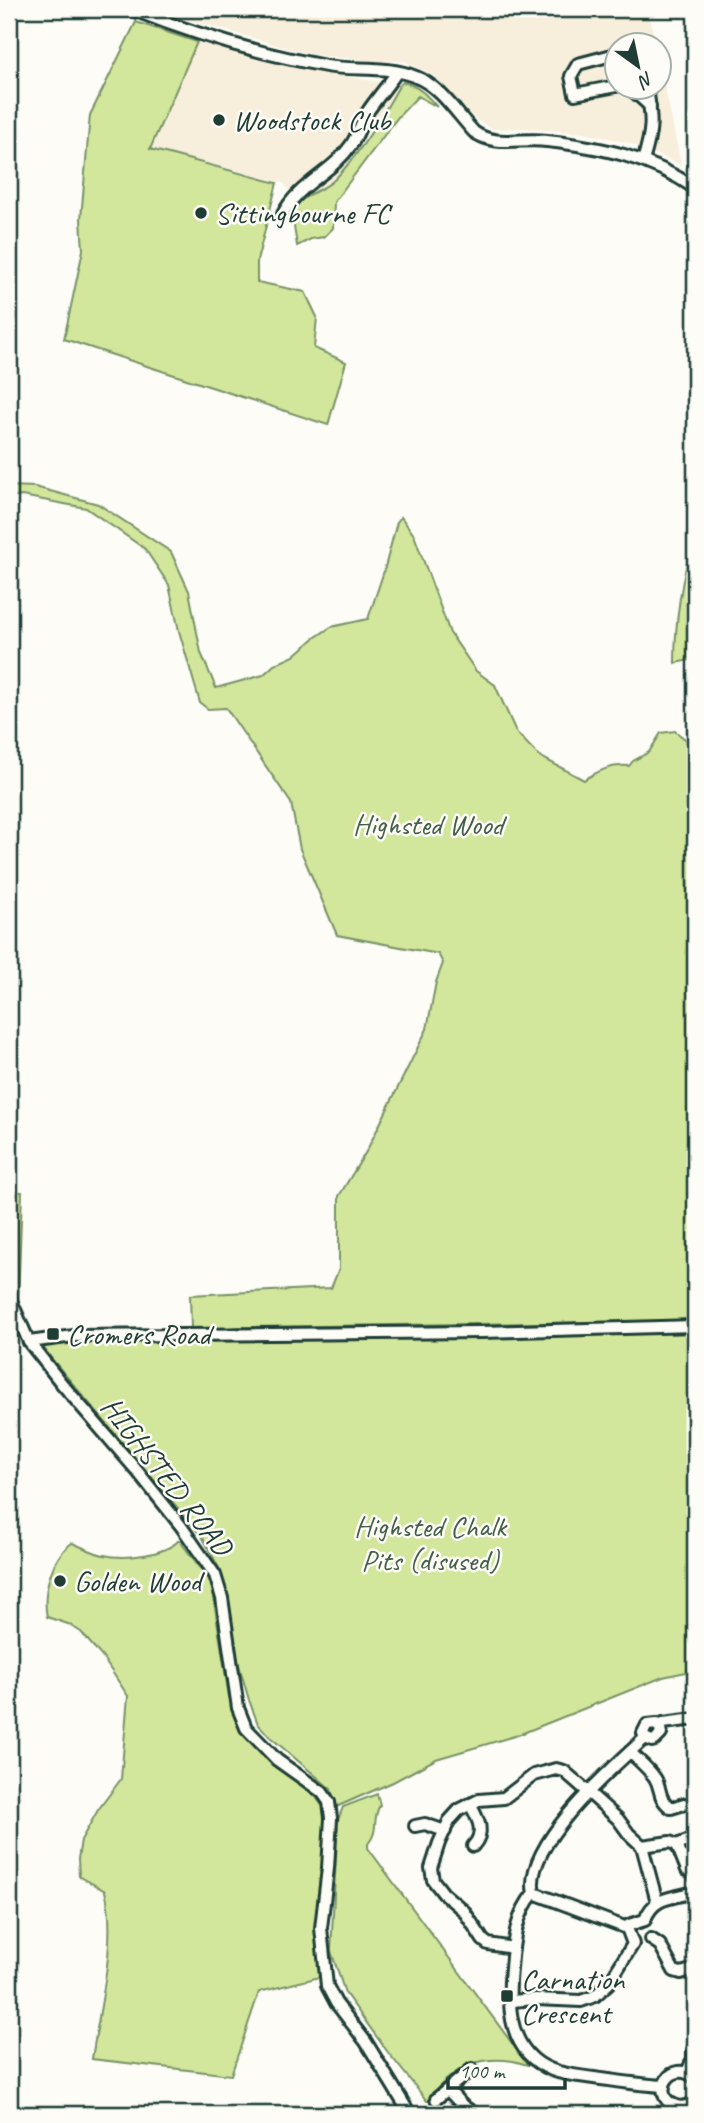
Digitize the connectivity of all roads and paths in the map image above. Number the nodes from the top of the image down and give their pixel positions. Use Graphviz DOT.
graph roads {
  1 [pos="131,9"];
  2 [pos="602,58"];
  3 [pos="397,72"];
  4 [pos="602,89"];
  5 [pos="646,102"];
  6 [pos="649,102"];
  7 [pos="650,106"];
  8 [pos="643,161"];
  9 [pos="695,188"];
  10 [pos="283,214"];
  11 [pos="9,1296"];
  12 [pos="15,1325"];
  13 [pos="695,1326"];
  14 [pos="30,1342"];
  15 [pos="695,1719"];
  16 [pos="630,1752"];
  17 [pos="560,1756"];
  18 [pos="556,1769"];
  19 [pos="668,1774"];
  20 [pos="656,1779"];
  21 [pos="588,1792"];
  22 [pos="660,1796"];
  23 [pos="470,1804"];
  24 [pos="684,1804"];
  25 [pos="650,1805"];
  26 [pos="415,1826"];
  27 [pos="445,1831"];
  28 [pos="695,1838"];
  29 [pos="674,1840"];
  30 [pos="473,1846"];
  31 [pos="642,1846"];
  32 [pos="692,1874"];
  33 [pos="695,1892"];
  34 [pos="534,1893"];
  35 [pos="657,1902"];
  36 [pos="645,1920"];
  37 [pos="627,1928"];
  38 [pos="651,1939"];
  39 [pos="633,1944"];
  40 [pos="513,1948"];
  41 [pos="695,1969"];
  42 [pos="511,2001"];
  43 [pos="693,2049"];
  44 [pos="472,2069"];
  45 [pos="691,2075"];
  46 [pos="664,2086"];
  47 [pos="448,2090"];
  48 [pos="436,2099"];
  49 [pos="695,2101"];
  50 [pos="675,2110"];
  51 [pos="410,2114"];
  52 [pos="475,2114"];
  1 -- 3 [label="street"];
  2 -- 4 [label="street"];
  3 -- 8 [label="street"];
  3 -- 10 [label="street"];
  5 -- 7 [label="street"];
  6 -- 7 [label="street"];
  7 -- 8 [label="street"];
  8 -- 9 [label="street"];
  11 -- 12 [label="street, HIGHSTED ROAD"];
  12 -- 14 [label="street, HIGHSTED ROAD"];
  13 -- 14 [label="street"];
  14 -- 51 [label="street, HIGHSTED ROAD"];
  15 -- 16 [label="street"];
  16 -- 20 [label="street"];
  16 -- 21 [label="street"];
  17 -- 18 [label="street"];
  18 -- 21 [label="street"];
  18 -- 23 [label="street"];
  19 -- 20 [label="street"];
  20 -- 22 [label="street"];
  21 -- 31 [label="street"];
  21 -- 34 [label="street"];
  22 -- 24 [label="street"];
  22 -- 25 [label="street"];
  23 -- 27 [label="street"];
  23 -- 30 [label="street"];
  26 -- 27 [label="street"];
  27 -- 40 [label="street"];
  28 -- 29 [label="street"];
  29 -- 31 [label="street"];
  29 -- 32 [label="street"];
  31 -- 35 [label="street"];
  33 -- 35 [label="street"];
  34 -- 37 [label="street"];
  34 -- 40 [label="street"];
  35 -- 36 [label="street"];
  36 -- 37 [label="street"];
  36 -- 38 [label="street"];
  37 -- 39 [label="street"];
  38 -- 39 [label="street"];
  38 -- 41 [label="street"];
  39 -- 42 [label="street"];
  40 -- 42 [label="street"];
  42 -- 46 [label="street"];
  43 -- 45 [label="street"];
  44 -- 47 [label="street"];
  45 -- 46 [label="street"];
  46 -- 50 [label="street"];
  47 -- 48 [label="street"];
  47 -- 52 [label="street"];
  49 -- 50 [label="street"];
}
